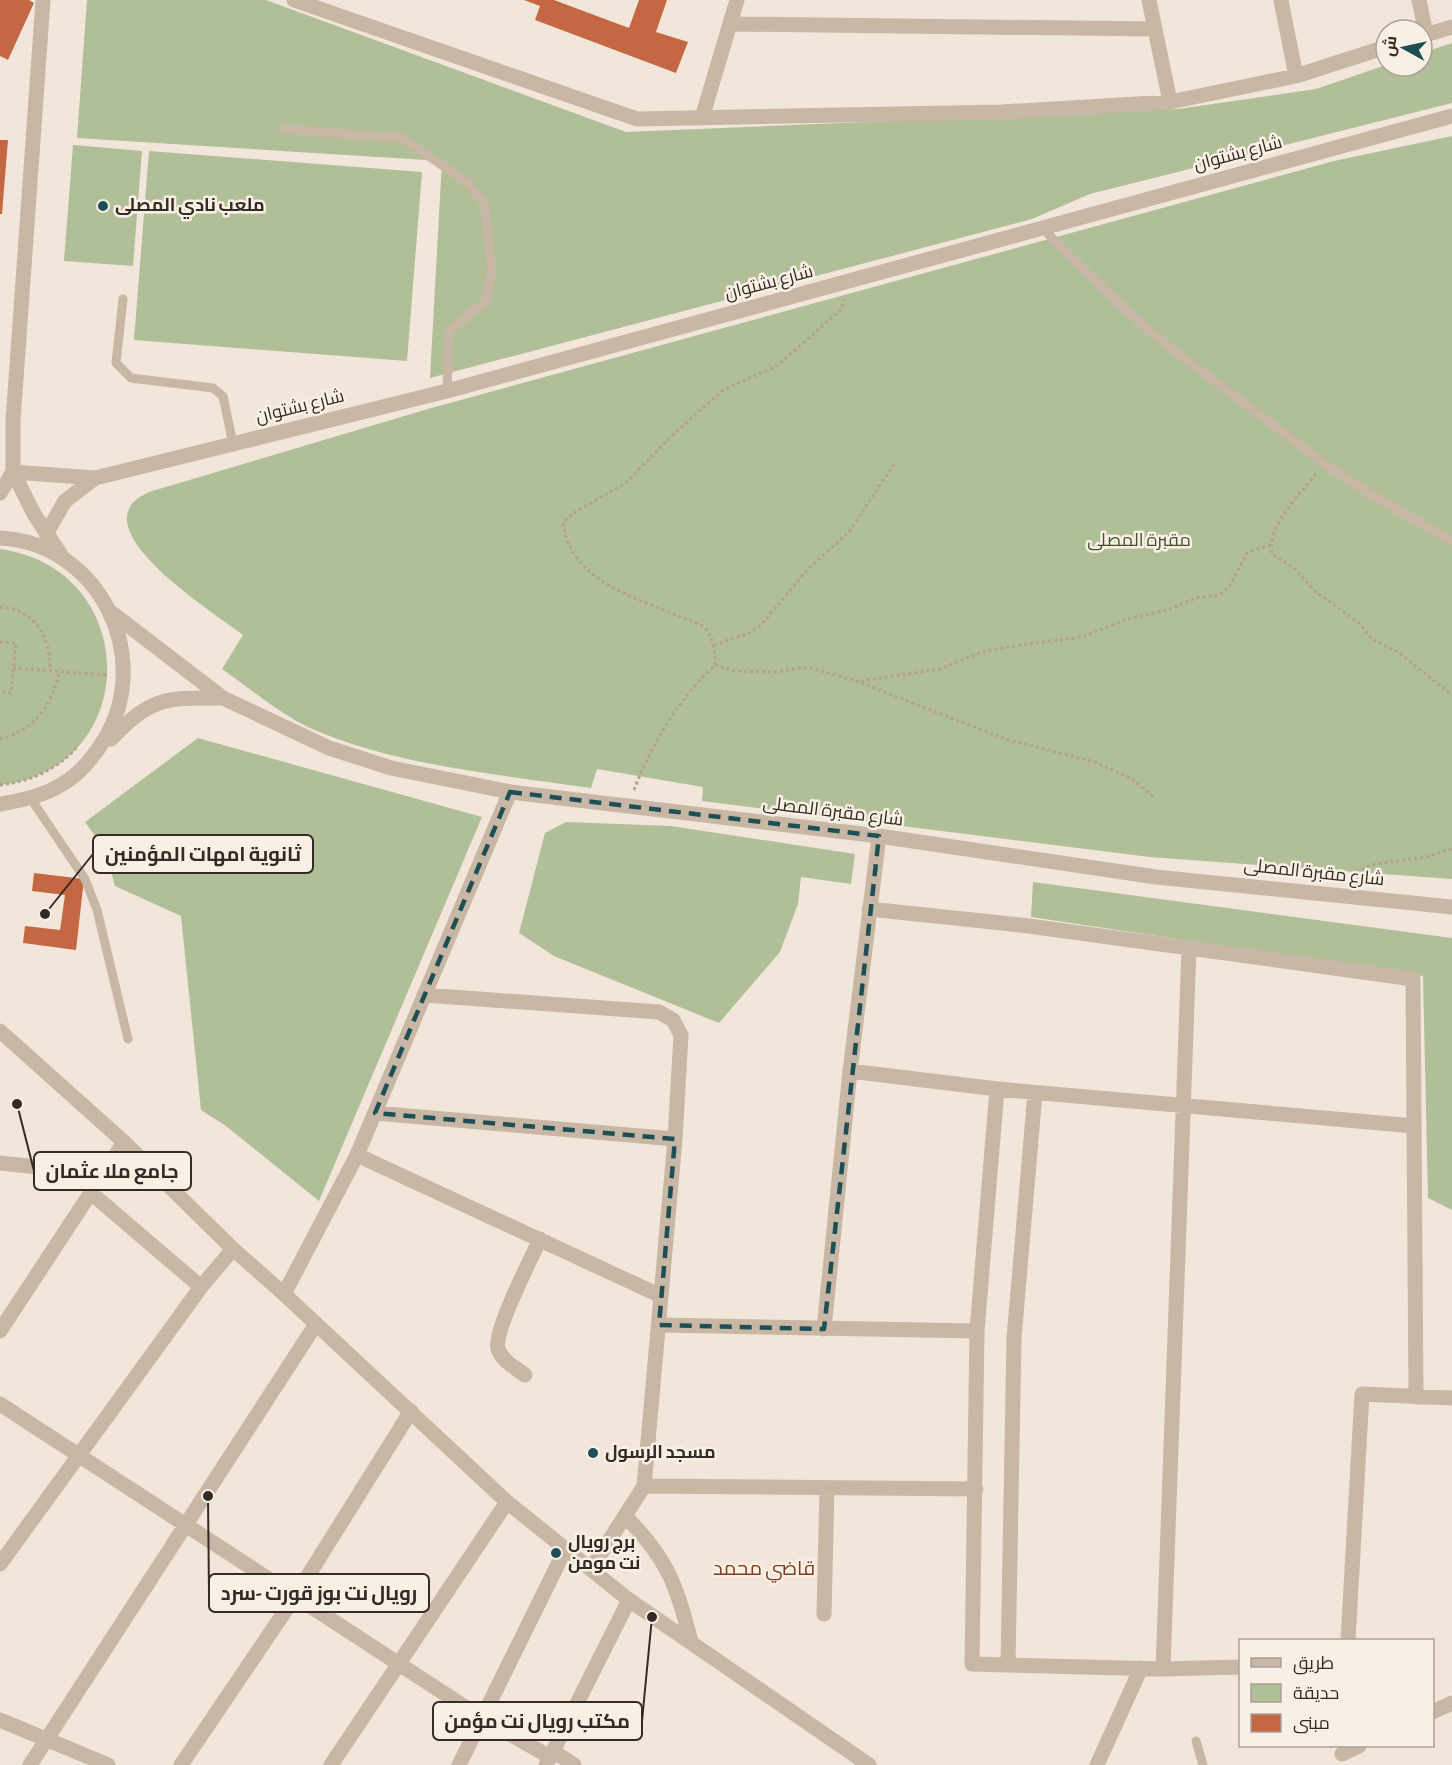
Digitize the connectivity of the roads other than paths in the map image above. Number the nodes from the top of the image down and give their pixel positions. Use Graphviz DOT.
graph roads {
  1 [pos="43,0"];
  2 [pos="294,0"];
  3 [pos="736,0"];
  4 [pos="1149,0"];
  5 [pos="1281,0"];
  6 [pos="1419,0"];
  7 [pos="1422,18"];
  8 [pos="731,24"];
  9 [pos="1452,27"];
  10 [pos="1155,29"];
  11 [pos="1434,32"];
  12 [pos="1374,51"];
  13 [pos="1296,76"];
  14 [pos="1170,102"];
  15 [pos="1452,116"];
  16 [pos="702,117"];
  17 [pos="284,129"];
  18 [pos="1042,228"];
  19 [pos="123,299"];
  20 [pos="447,391"];
  21 [pos="7,419"];
  22 [pos="233,444"];
  23 [pos="13,472"];
  24 [pos="95,478"];
  25 [pos="0,493"];
  26 [pos="46,534"];
  27 [pos="0,538"];
  28 [pos="1452,541"];
  29 [pos="63,558"];
  30 [pos="112,613"];
  31 [pos="223,698"];
  32 [pos="94,757"];
  33 [pos="510,792"];
  34 [pos="31,799"];
  35 [pos="0,804"];
  36 [pos="879,836"];
  37 [pos="1452,907"];
  38 [pos="869,909"];
  39 [pos="1189,948"];
  40 [pos="424,995"];
  41 [pos="0,1031"];
  42 [pos="128,1039"];
  43 [pos="850,1071"];
  44 [pos="997,1089"];
  45 [pos="1035,1093"];
  46 [pos="1183,1107"];
  47 [pos="375,1113"];
  48 [pos="1414,1126"];
  49 [pos="675,1138"];
  50 [pos="124,1142"];
  51 [pos="357,1155"];
  52 [pos="0,1162"];
  53 [pos="103,1174"];
  54 [pos="91,1193"];
  55 [pos="540,1239"];
  56 [pos="233,1249"];
  57 [pos="201,1287"];
  58 [pos="284,1294"];
  59 [pos="662,1296"];
  60 [pos="316,1324"];
  61 [pos="658,1325"];
  62 [pos="824,1329"];
  63 [pos="0,1331"];
  64 [pos="977,1331"];
  65 [pos="525,1375"];
  66 [pos="1416,1397"];
  67 [pos="1452,1398"];
  68 [pos="0,1404"];
  69 [pos="411,1411"];
  70 [pos="79,1456"];
  71 [pos="644,1486"];
  72 [pos="827,1488"];
  73 [pos="976,1489"];
  74 [pos="507,1502"];
  75 [pos="625,1516"];
  76 [pos="186,1525"];
  77 [pos="565,1550"];
  78 [pos="0,1564"];
  79 [pos="591,1569"];
  80 [pos="296,1594"];
  81 [pos="629,1600"];
  82 [pos="824,1614"];
  83 [pos="1348,1639"];
  84 [pos="691,1642"];
  85 [pos="398,1662"];
  86 [pos="1008,1664"];
  87 [pos="1239,1667"];
  88 [pos="1141,1668"];
  89 [pos="1163,1668"];
  90 [pos="1452,1703"];
  91 [pos="1434,1711"];
  92 [pos="482,1718"];
  93 [pos="0,1720"];
  94 [pos="46,1739"];
  95 [pos="1196,1741"];
  96 [pos="1357,1747"];
  97 [pos="1342,1755"];
  98 [pos="550,1758"];
  99 [pos="30,1765"];
  100 [pos="108,1765"];
  101 [pos="181,1765"];
  102 [pos="331,1765"];
  103 [pos="459,1765"];
  104 [pos="574,1765"];
  105 [pos="869,1765"];
  106 [pos="1097,1765"];
  107 [pos="1203,1765"];
  1 -- 21 [label="street"];
  2 -- 16 [label="street"];
  3 -- 8 [label="street"];
  4 -- 10 [label="street"];
  5 -- 13 [label="street"];
  6 -- 7 [label="street"];
  8 -- 10 [label="street"];
  8 -- 16 [label="street"];
  9 -- 11 [label="street"];
  10 -- 14 [label="street"];
  12 -- 13 [label="street"];
  13 -- 14 [label="street"];
  14 -- 16 [label="street"];
  15 -- 18 [label="street, شارع بشتوان"];
  17 -- 20 [label="lane"];
  18 -- 20 [label="street, شارع بشتوان"];
  18 -- 28 [label="lane"];
  19 -- 22 [label="lane"];
  20 -- 22 [label="street, شارع بشتوان"];
  21 -- 23 [label="street"];
  22 -- 24 [label="street, شارع بشتوان"];
  23 -- 24 [label="street, شارع بشتوان"];
  23 -- 25 [label="street"];
  23 -- 26 [label="street"];
  24 -- 26 [label="street, شارع بشتوان"];
  26 -- 29 [label="street"];
  27 -- 29 [label="street"];
  29 -- 30 [label="street"];
  30 -- 31 [label="street, شارع مقبرة المصلى"];
  30 -- 32 [label="street"];
  31 -- 32 [label="street, شارع مقبرة المصلى"];
  31 -- 33 [label="street, شارع مقبرة المصلى"];
  32 -- 34 [label="street"];
  33 -- 36 [label="street, شارع مقبرة المصلى"];
  33 -- 40 [label="street"];
  34 -- 35 [label="street"];
  34 -- 42 [label="lane"];
  36 -- 37 [label="street, شارع مقبرة المصلى"];
  36 -- 38 [label="street"];
  38 -- 39 [label="street"];
  38 -- 43 [label="street"];
  39 -- 46 [label="street"];
  39 -- 48 [label="street"];
  40 -- 47 [label="street"];
  40 -- 49 [label="street"];
  41 -- 50 [label="street"];
  43 -- 44 [label="street"];
  43 -- 62 [label="street"];
  44 -- 45 [label="street"];
  44 -- 64 [label="street"];
  45 -- 46 [label="street"];
  45 -- 86 [label="street"];
  46 -- 48 [label="street"];
  46 -- 89 [label="street"];
  47 -- 49 [label="street"];
  47 -- 51 [label="street"];
  48 -- 66 [label="street"];
  49 -- 59 [label="street"];
  50 -- 53 [label="street"];
  50 -- 56 [label="street"];
  51 -- 55 [label="street"];
  51 -- 58 [label="street"];
  52 -- 53 [label="street"];
  53 -- 54 [label="street"];
  54 -- 57 [label="street"];
  54 -- 63 [label="street"];
  55 -- 59 [label="street"];
  55 -- 65 [label="street"];
  56 -- 57 [label="street"];
  56 -- 58 [label="street"];
  57 -- 70 [label="street"];
  58 -- 60 [label="street"];
  59 -- 61 [label="street"];
  60 -- 69 [label="street"];
  60 -- 76 [label="street"];
  61 -- 62 [label="street"];
  61 -- 71 [label="street"];
  62 -- 64 [label="street"];
  64 -- 73 [label="street"];
  66 -- 67 [label="street"];
  66 -- 83 [label="street"];
  68 -- 70 [label="street"];
  69 -- 74 [label="street"];
  69 -- 80 [label="street"];
  70 -- 76 [label="street"];
  70 -- 78 [label="street"];
  71 -- 72 [label="street"];
  71 -- 75 [label="street"];
  72 -- 73 [label="street"];
  72 -- 82 [label="street"];
  73 -- 86 [label="street"];
  74 -- 77 [label="street"];
  74 -- 85 [label="street"];
  75 -- 79 [label="street"];
  75 -- 84 [label="street"];
  76 -- 80 [label="street"];
  76 -- 94 [label="street"];
  77 -- 79 [label="street"];
  77 -- 92 [label="street"];
  79 -- 81 [label="street"];
  80 -- 85 [label="street"];
  80 -- 101 [label="street"];
  81 -- 84 [label="street"];
  81 -- 98 [label="street"];
  84 -- 105 [label="street"];
  85 -- 92 [label="street"];
  85 -- 102 [label="street"];
  86 -- 88 [label="street"];
  87 -- 89 [label="street"];
  88 -- 89 [label="street"];
  88 -- 106 [label="street"];
  90 -- 91 [label="street"];
  92 -- 98 [label="street"];
  92 -- 103 [label="street"];
  93 -- 94 [label="street"];
  94 -- 99 [label="street"];
  94 -- 100 [label="street"];
  95 -- 107 [label="lane"];
  96 -- 97 [label="street"];
  98 -- 104 [label="street"];
}
